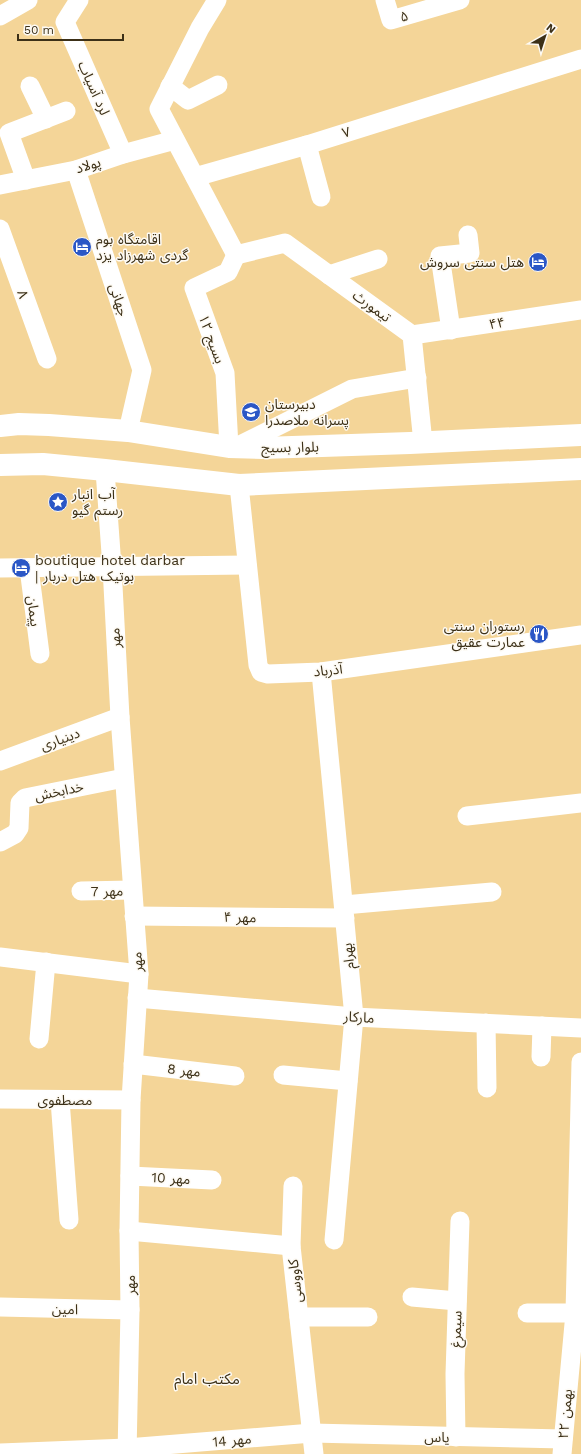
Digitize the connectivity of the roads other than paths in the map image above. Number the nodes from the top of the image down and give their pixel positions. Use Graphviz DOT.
graph roads {
  1 [pos="28,0"];
  2 [pos="79,0"];
  3 [pos="217,0"];
  4 [pos="385,0"];
  5 [pos="460,0"];
  6 [pos="0,16"];
  7 [pos="581,59"];
  8 [pos="218,85"];
  9 [pos="30,86"];
  10 [pos="170,86"];
  11 [pos="66,111"];
  12 [pos="46,119"];
  13 [pos="175,140"];
  14 [pos="307,145"];
  15 [pos="123,154"];
  16 [pos="76,170"];
  17 [pos="195,177"];
  18 [pos="26,180"];
  19 [pos="0,185"];
  20 [pos="321,197"];
  21 [pos="0,230"];
  22 [pos="468,235"];
  23 [pos="236,256"];
  24 [pos="378,259"];
  25 [pos="329,275"];
  26 [pos="581,310"];
  27 [pos="451,330"];
  28 [pos="412,335"];
  29 [pos="47,359"];
  30 [pos="417,378"];
  31 [pos="0,426"];
  32 [pos="128,431"];
  33 [pos="581,435"];
  34 [pos="416,443"];
  35 [pos="353,445"];
  36 [pos="232,447"];
  37 [pos="0,465"];
  38 [pos="581,469"];
  39 [pos="105,470"];
  40 [pos="407,477"];
  41 [pos="358,480"];
  42 [pos="239,485"];
  43 [pos="247,565"];
  44 [pos="112,567"];
  45 [pos="0,568"];
  46 [pos="29,568"];
  47 [pos="581,635"];
  48 [pos="40,654"];
  49 [pos="321,672"];
  50 [pos="120,717"];
  51 [pos="0,761"];
  52 [pos="124,778"];
  53 [pos="581,803"];
  54 [pos="467,816"];
  55 [pos="0,842"];
  56 [pos="132,890"];
  57 [pos="81,892"];
  58 [pos="492,892"];
  59 [pos="344,911"];
  60 [pos="134,916"];
  61 [pos="0,957"];
  62 [pos="46,962"];
  63 [pos="139,974"];
  64 [pos="137,998"];
  65 [pos="354,1017"];
  66 [pos="486,1023"];
  67 [pos="542,1026"];
  68 [pos="581,1028"];
  69 [pos="38,1039"];
  70 [pos="541,1057"];
  71 [pos="581,1062"];
  72 [pos="133,1064"];
  73 [pos="283,1075"];
  74 [pos="235,1076"];
  75 [pos="348,1081"];
  76 [pos="487,1088"];
  77 [pos="0,1100"];
  78 [pos="60,1100"];
  79 [pos="131,1100"];
  80 [pos="130,1176"];
  81 [pos="212,1180"];
  82 [pos="293,1186"];
  83 [pos="69,1220"];
  84 [pos="460,1221"];
  85 [pos="129,1231"];
  86 [pos="334,1240"];
  87 [pos="291,1246"];
  88 [pos="412,1297"];
  89 [pos="457,1301"];
  90 [pos="0,1307"];
  91 [pos="130,1310"];
  92 [pos="527,1313"];
  93 [pos="575,1314"];
  94 [pos="299,1317"];
  95 [pos="368,1317"];
  96 [pos="312,1433"];
  97 [pos="456,1437"];
  98 [pos="562,1446"];
  99 [pos="127,1451"];
  100 [pos="0,1453"];
  101 [pos="314,1454"];
  1 -- 6 [label="street"];
  2 -- 15 [label="street, لرد آسیاب"];
  3 -- 10 [label="street"];
  4 -- 5 [label="street, ۵"];
  7 -- 14 [label="street, ۷"];
  8 -- 10 [label="street"];
  9 -- 12 [label="street"];
  10 -- 13 [label="street"];
  11 -- 12 [label="street"];
  12 -- 18 [label="street"];
  13 -- 15 [label="street, پولاد"];
  13 -- 17 [label="street"];
  14 -- 17 [label="street, ۷"];
  14 -- 20 [label="street"];
  15 -- 16 [label="street, پولاد"];
  16 -- 18 [label="street, پولاد"];
  16 -- 32 [label="street, جهانی"];
  17 -- 23 [label="street"];
  18 -- 19 [label="street, پولاد"];
  21 -- 29 [label="street, ۸"];
  22 -- 27 [label="street"];
  23 -- 25 [label="street, تیمورث"];
  23 -- 36 [label="street, بسیج ۱۲"];
  24 -- 25 [label="street"];
  25 -- 28 [label="street, تیمورث"];
  26 -- 27 [label="street, ۴۴"];
  27 -- 28 [label="street, ۴۴"];
  28 -- 30 [label="street"];
  30 -- 34 [label="street"];
  30 -- 36 [label="street"];
  31 -- 32 [label="main road, بلوار بسیج"];
  32 -- 36 [label="main road, بلوار بسیج"];
  33 -- 34 [label="main road, بلوار بسیج"];
  34 -- 35 [label="main road, بلوار بسیج"];
  34 -- 40 [label="main road"];
  35 -- 36 [label="main road, بلوار بسیج"];
  35 -- 41 [label="main road"];
  37 -- 39 [label="main road"];
  38 -- 40 [label="main road"];
  39 -- 42 [label="main road"];
  39 -- 44 [label="street, مهر"];
  40 -- 41 [label="main road"];
  41 -- 42 [label="main road"];
  42 -- 43 [label="street, آذرباد"];
  43 -- 44 [label="street"];
  43 -- 49 [label="street, آذرباد"];
  44 -- 46 [label="street"];
  44 -- 50 [label="street, مهر"];
  45 -- 46 [label="street"];
  46 -- 48 [label="street, پیمان"];
  47 -- 49 [label="street, آذرباد"];
  49 -- 59 [label="street, بهرام"];
  50 -- 51 [label="street, دینیاری"];
  50 -- 52 [label="street, مهر"];
  52 -- 55 [label="street, خدابخش"];
  52 -- 56 [label="street, مهر"];
  53 -- 54 [label="street"];
  56 -- 57 [label="street, مهر 7"];
  56 -- 60 [label="street, مهر"];
  58 -- 59 [label="street, مهر ۴"];
  59 -- 60 [label="street, مهر ۴"];
  59 -- 65 [label="street, بهرام"];
  60 -- 63 [label="street, مهر"];
  61 -- 62 [label="street"];
  62 -- 63 [label="street"];
  62 -- 69 [label="street"];
  63 -- 64 [label="street, مهر"];
  64 -- 65 [label="street, مارکار"];
  64 -- 72 [label="street, مهر"];
  65 -- 66 [label="street, مارکار"];
  65 -- 75 [label="street, بهرام"];
  66 -- 67 [label="street, مارکار"];
  66 -- 76 [label="street"];
  67 -- 68 [label="street, مارکار"];
  67 -- 70 [label="street"];
  71 -- 93 [label="street, ۲۲ بهمن"];
  72 -- 74 [label="street, مهر 8"];
  72 -- 79 [label="street, مهر"];
  73 -- 75 [label="street"];
  75 -- 86 [label="street, بهرام"];
  77 -- 78 [label="street, مصطفوی"];
  78 -- 79 [label="street, مصطفوی"];
  78 -- 83 [label="street"];
  79 -- 80 [label="street, مهر"];
  80 -- 81 [label="street, مهر 10"];
  80 -- 85 [label="street, مهر"];
  82 -- 87 [label="street"];
  84 -- 89 [label="street, سیمرغ"];
  85 -- 87 [label="street, کاووسی"];
  85 -- 91 [label="street, مهر"];
  87 -- 94 [label="street, کاووسی"];
  88 -- 89 [label="street"];
  89 -- 97 [label="street, سیمرغ"];
  90 -- 91 [label="street, امین"];
  91 -- 99 [label="street, مهر"];
  92 -- 93 [label="street"];
  93 -- 98 [label="street, ۲۲ بهمن"];
  94 -- 95 [label="street"];
  94 -- 96 [label="street, کاووسی"];
  96 -- 97 [label="street, یاس"];
  96 -- 99 [label="street, مهر 14"];
  96 -- 101 [label="street, کاووسی"];
  97 -- 98 [label="street, یاس"];
  99 -- 100 [label="street, مهر 14"];
}
